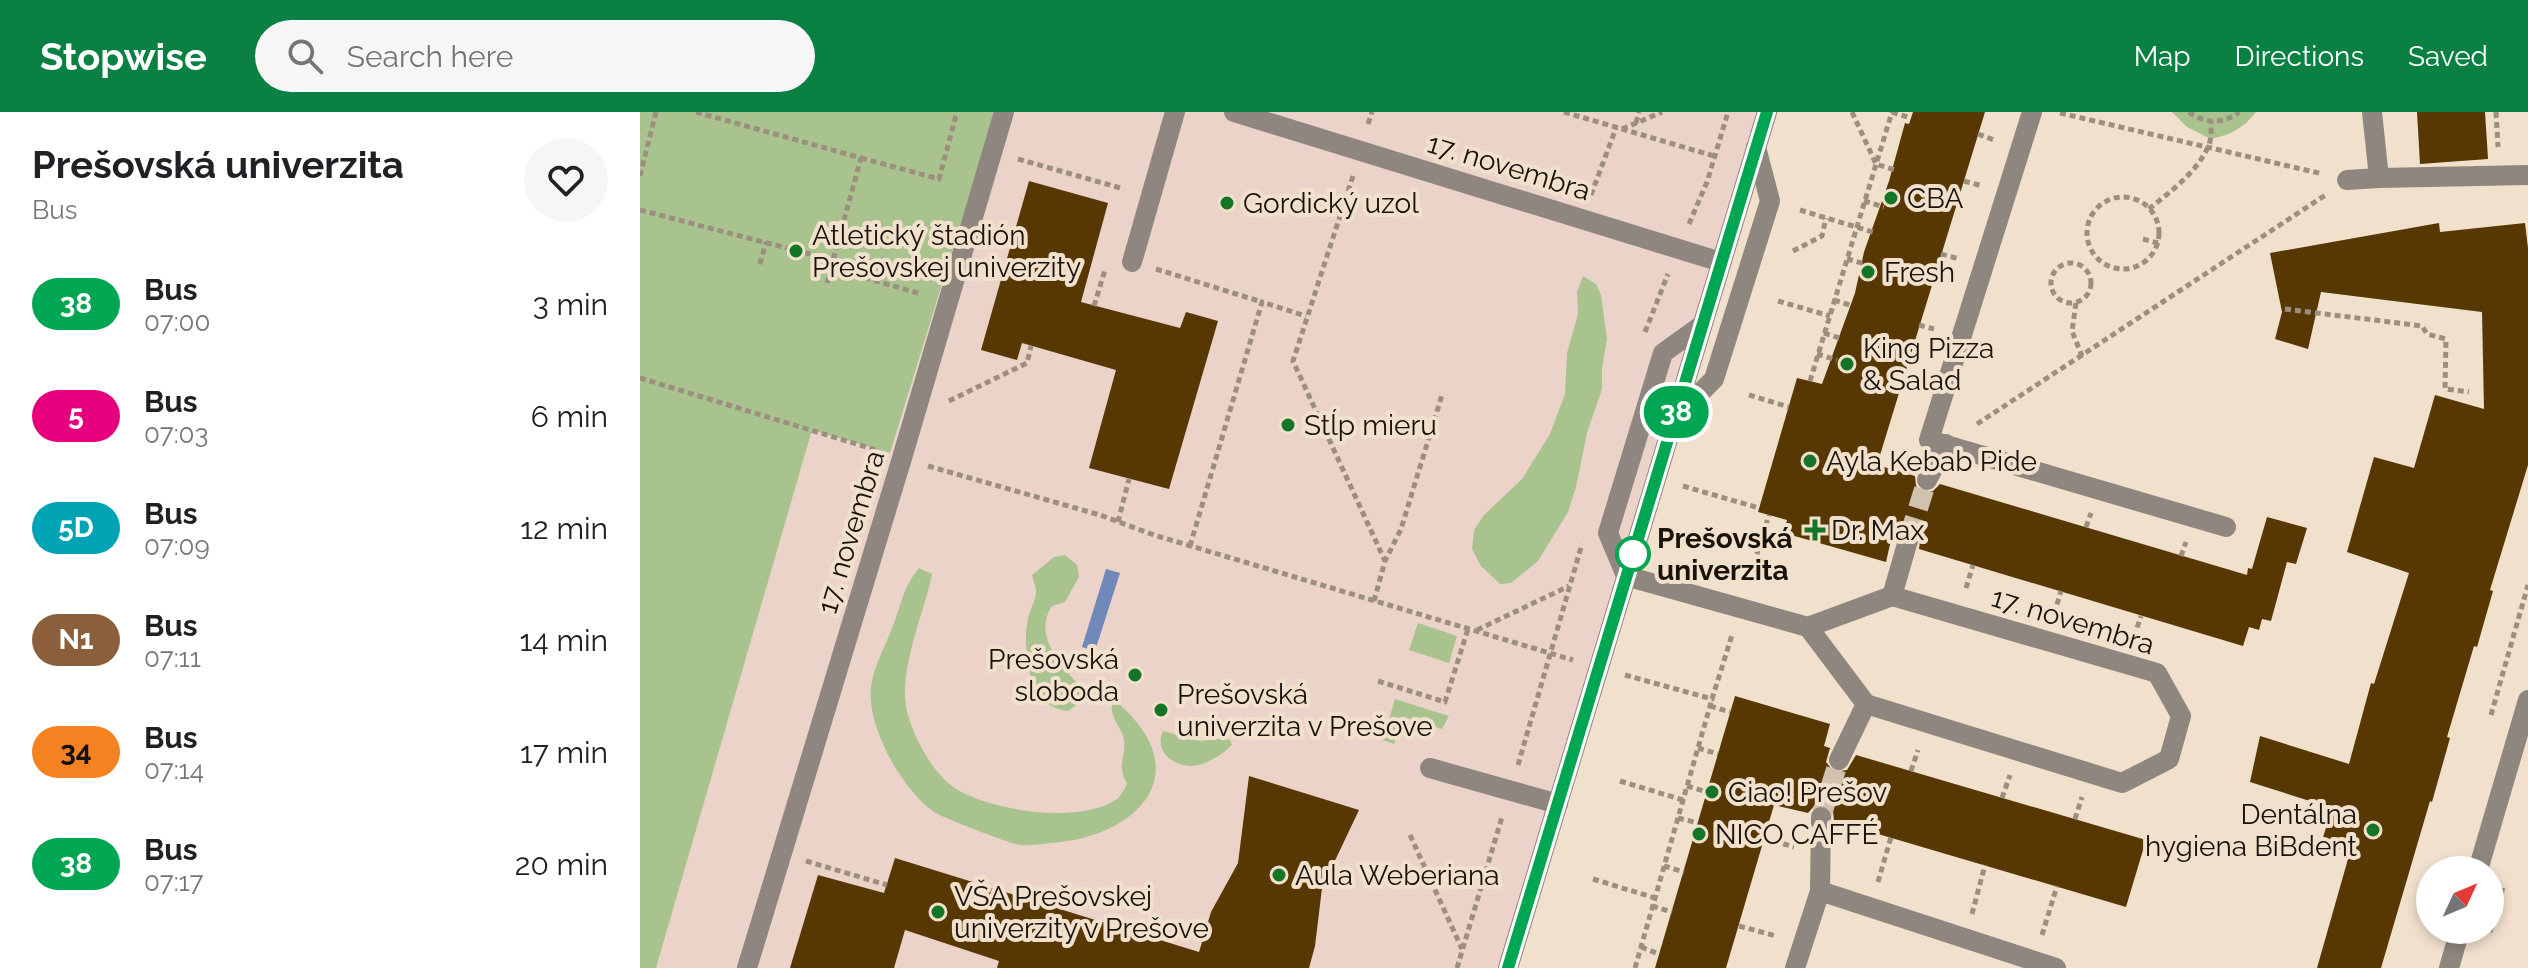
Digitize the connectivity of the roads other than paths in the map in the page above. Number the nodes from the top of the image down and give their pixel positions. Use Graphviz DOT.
graph roads {
  1 [pos="1004,112"];
  2 [pos="1175,112"];
  3 [pos="1234,112"];
  4 [pos="1767,112"];
  5 [pos="2032,112"];
  6 [pos="2372,112"];
  7 [pos="1756,147"];
  8 [pos="2528,175"];
  9 [pos="2379,178"];
  10 [pos="2347,180"];
  11 [pos="1132,262"];
  12 [pos="1721,262"];
  13 [pos="1702,325"];
  14 [pos="1674,419"];
  15 [pos="1946,444"];
  16 [pos="1927,480"];
  17 [pos="2226,527"];
  18 [pos="1909,537"];
  19 [pos="1626,576"];
  20 [pos="1892,596"];
  21 [pos="1808,627"];
  22 [pos="2528,700"];
  23 [pos="1866,704"];
  24 [pos="1839,760"];
  25 [pos="1430,768"];
  26 [pos="1558,804"];
  27 [pos="1821,817"];
  28 [pos="2482,856"];
  29 [pos="1820,891"];
  30 [pos="2456,944"];
  31 [pos="747,968"];
  32 [pos="1508,968"];
  33 [pos="1795,968"];
  34 [pos="2056,968"];
  35 [pos="2449,968"];
  1 -- 31 [label="street, 17. novembra"];
  2 -- 11 [label="street"];
  3 -- 12 [label="street, 17. novembra"];
  4 -- 7 [label="street"];
  5 -- 15 [label="street"];
  6 -- 9 [label="street"];
  7 -- 12 [label="street"];
  7 -- 14 [label="street"];
  8 -- 9 [label="street"];
  9 -- 10 [label="street"];
  12 -- 13 [label="street"];
  13 -- 14 [label="street"];
  13 -- 19 [label="street"];
  14 -- 19 [label="street"];
  15 -- 16 [label="street"];
  15 -- 17 [label="street"];
  18 -- 20 [label="street"];
  19 -- 21 [label="street"];
  19 -- 26 [label="street"];
  20 -- 21 [label="street"];
  20 -- 23 [label="street, 17. novembra"];
  21 -- 23 [label="street"];
  22 -- 28 [label="street"];
  23 -- 24 [label="street"];
  25 -- 26 [label="street"];
  26 -- 32 [label="street"];
  27 -- 29 [label="street"];
  29 -- 33 [label="street"];
  29 -- 34 [label="street"];
  30 -- 35 [label="street"];
}
